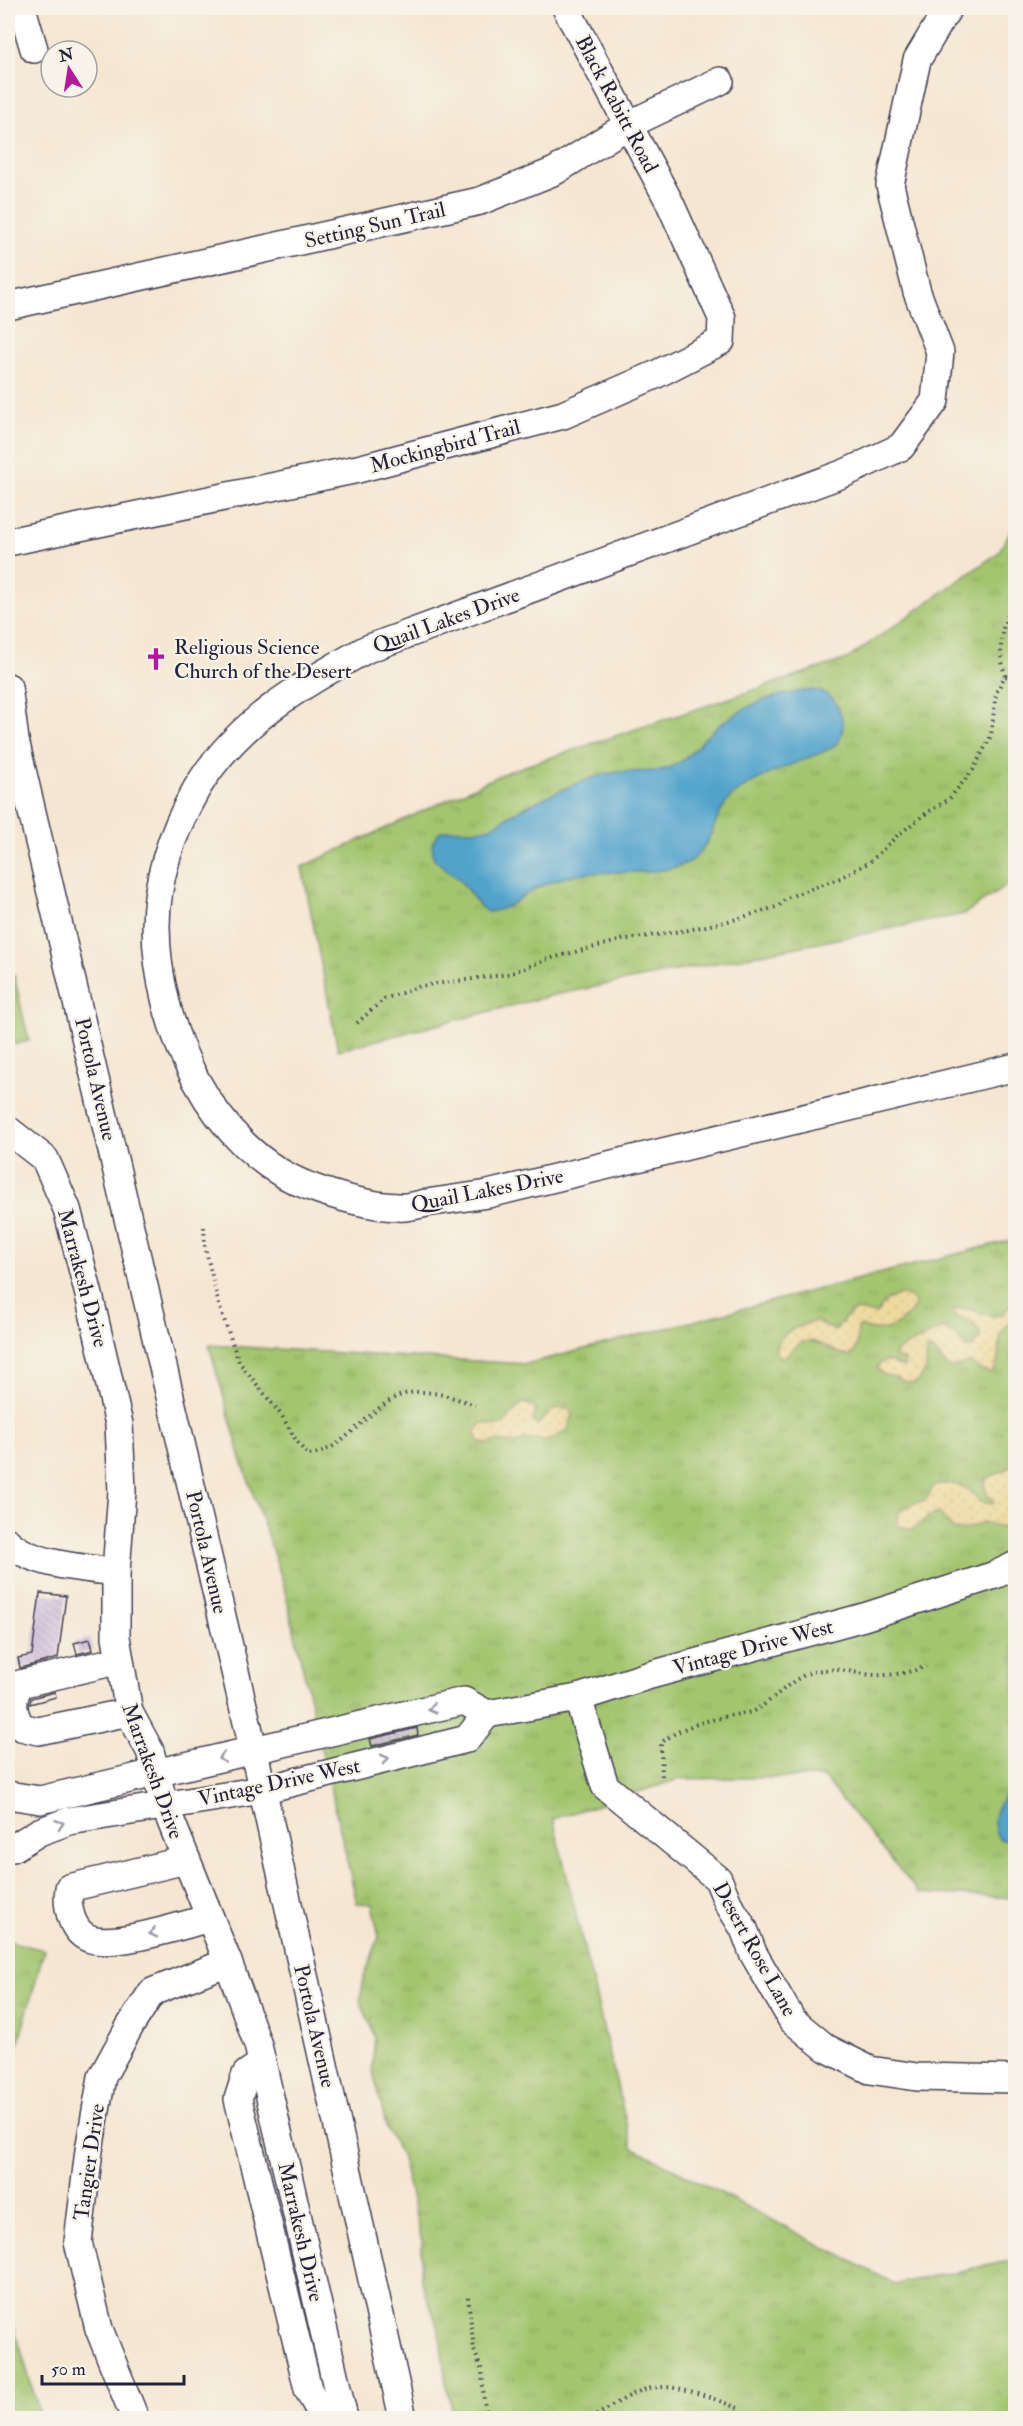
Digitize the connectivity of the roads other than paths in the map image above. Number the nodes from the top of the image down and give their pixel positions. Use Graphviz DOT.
graph roads {
  1 [pos="22,8"];
  2 [pos="566,8"];
  3 [pos="948,8"];
  4 [pos="34,49"];
  5 [pos="720,81"];
  6 [pos="628,125"];
  7 [pos="669,201"];
  8 [pos="8,306"];
  9 [pos="8,542"];
  10 [pos="8,687"];
  11 [pos="16,779"];
  12 [pos="1016,1067"];
  13 [pos="8,1130"];
  14 [pos="8,1542"];
  15 [pos="1016,1565"];
  16 [pos="116,1572"];
  17 [pos="120,1660"];
  18 [pos="578,1698"];
  19 [pos="129,1712"];
  20 [pos="487,1714"];
  21 [pos="254,1752"];
  22 [pos="156,1773"];
  23 [pos="262,1790"];
  24 [pos="8,1795"];
  25 [pos="164,1804"];
  26 [pos="8,1847"];
  27 [pos="186,1860"];
  28 [pos="210,1918"];
  29 [pos="228,1962"];
  30 [pos="1016,2079"];
  31 [pos="343,2414"];
  32 [pos="135,2418"];
  33 [pos="403,2418"];
  1 -- 4 [label="street"];
  2 -- 6 [label="street, Black Rabitt Road"];
  3 -- 12 [label="street, Quail Lakes Drive"];
  5 -- 6 [label="street, Setting Sun Trail"];
  6 -- 7 [label="street, Black Rabitt Road"];
  6 -- 8 [label="street, Setting Sun Trail"];
  7 -- 9 [label="street, Mockingbird Trail"];
  10 -- 11 [label="street, Portola Avenue"];
  11 -- 21 [label="street, Portola Avenue"];
  13 -- 16 [label="street, Marrakesh Drive"];
  14 -- 16 [label="street"];
  15 -- 18 [label="street, Vintage Drive West"];
  16 -- 17 [label="street, Marrakesh Drive"];
  17 -- 19 [label="street, Marrakesh Drive"];
  17 -- 19 [label="street"];
  18 -- 20 [label="street, Vintage Drive West"];
  18 -- 30 [label="street, Desert Rose Lane"];
  19 -- 22 [label="street, Marrakesh Drive"];
  20 -- 21 [label="street, Vintage Drive West, one-way"];
  23 -- 20 [label="street, Vintage Drive West, one-way"];
  21 -- 22 [label="street, Vintage Drive West, one-way"];
  21 -- 23 [label="street, Portola Avenue"];
  22 -- 24 [label="street, Vintage Drive West"];
  22 -- 25 [label="street, Marrakesh Drive"];
  23 -- 25 [label="street, Vintage Drive West"];
  23 -- 33 [label="street, Portola Avenue"];
  26 -- 25 [label="street, Vintage Drive West, one-way"];
  25 -- 27 [label="street, Marrakesh Drive"];
  27 -- 28 [label="street, Marrakesh Drive"];
  28 -- 27 [label="street, one-way"];
  28 -- 29 [label="street, Marrakesh Drive"];
  29 -- 31 [label="street, Marrakesh Drive"];
  29 -- 32 [label="street, Tangier Drive"];
}
